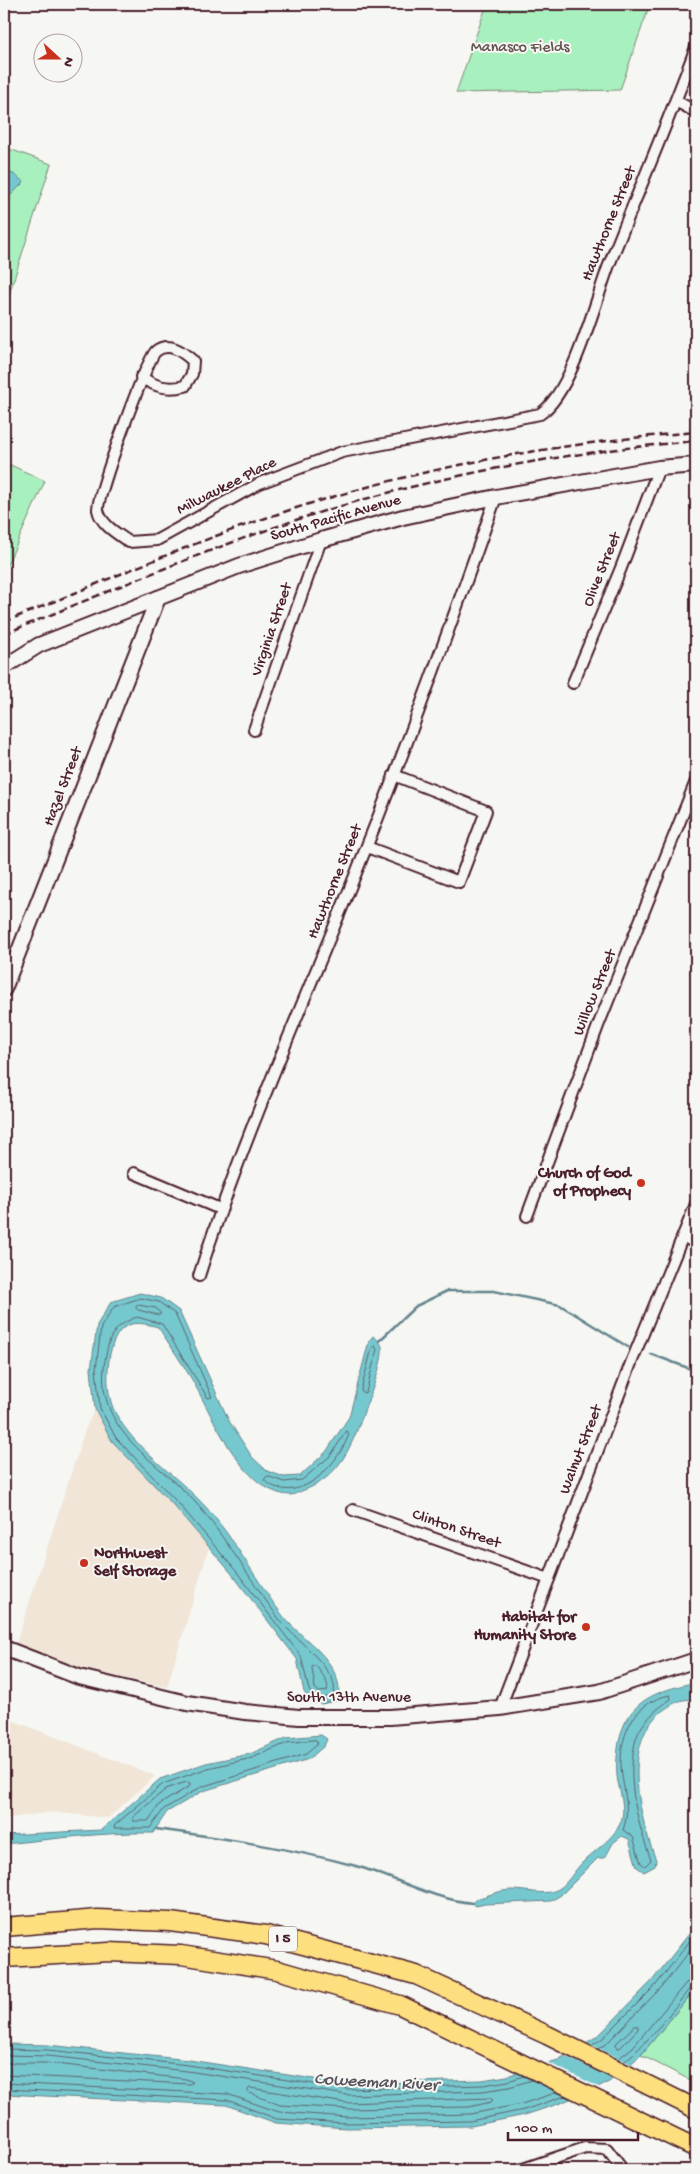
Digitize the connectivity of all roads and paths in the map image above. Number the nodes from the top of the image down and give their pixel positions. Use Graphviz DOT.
graph roads {
  1 [pos="696,47"];
  2 [pos="676,102"];
  3 [pos="696,112"];
  4 [pos="142,377"];
  5 [pos="547,409"];
  6 [pos="696,465"];
  7 [pos="659,468"];
  8 [pos="496,497"];
  9 [pos="321,540"];
  10 [pos="158,598"];
  11 [pos="4,667"];
  12 [pos="573,683"];
  13 [pos="254,730"];
  14 [pos="394,775"];
  15 [pos="696,782"];
  16 [pos="367,847"];
  17 [pos="4,990"];
  18 [pos="134,1173"];
  19 [pos="696,1204"];
  20 [pos="220,1209"];
  21 [pos="526,1216"];
  22 [pos="684,1236"];
  23 [pos="696,1244"];
  24 [pos="199,1276"];
  25 [pos="353,1510"];
  26 [pos="549,1579"];
  27 [pos="4,1648"];
  28 [pos="696,1660"];
  29 [pos="500,1708"];
  30 [pos="4,1926"];
  31 [pos="4,1958"];
  32 [pos="696,2109"];
  33 [pos="696,2148"];
  34 [pos="520,2170"];
  35 [pos="619,2170"];
  1 -- 2 [label="street, Hawthorne Street"];
  2 -- 3 [label="street"];
  2 -- 5 [label="street, Hawthorne Street"];
  4 -- 4 [label="street"];
  4 -- 5 [label="street, Milwaukee Place"];
  6 -- 7 [label="street, South Pacific Avenue"];
  7 -- 8 [label="street, South Pacific Avenue"];
  7 -- 12 [label="street, Olive Street"];
  8 -- 9 [label="street, South Pacific Avenue"];
  8 -- 14 [label="street, Hawthorne Street"];
  9 -- 10 [label="street, South Pacific Avenue"];
  9 -- 13 [label="street, Virginia Street"];
  10 -- 11 [label="street, South Pacific Avenue"];
  10 -- 17 [label="street, Hazel Street"];
  14 -- 16 [label="street, Hawthorne Street"];
  14 -- 16 [label="street"];
  15 -- 21 [label="street, Willow Street"];
  16 -- 20 [label="street, Hawthorne Street"];
  18 -- 20 [label="street"];
  19 -- 22 [label="street, Walnut Street"];
  20 -- 24 [label="street, Hawthorne Street"];
  22 -- 23 [label="street"];
  22 -- 26 [label="street, Walnut Street"];
  25 -- 26 [label="street, Clinton Street"];
  26 -- 29 [label="street, Walnut Street"];
  27 -- 29 [label="street, South 13th Avenue"];
  28 -- 29 [label="street, South 13th Avenue"];
  30 -- 32 [label="highway, I 5"];
  31 -- 33 [label="highway, I 5"];
  34 -- 35 [label="street"];
}
